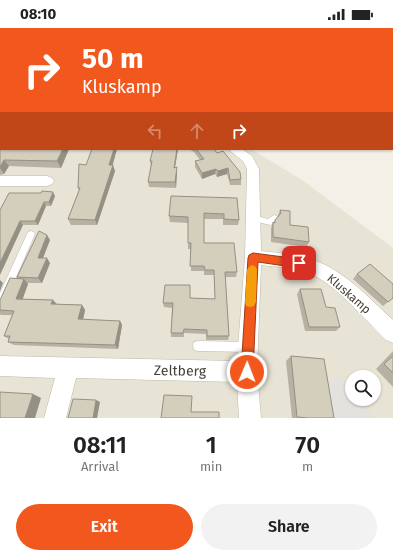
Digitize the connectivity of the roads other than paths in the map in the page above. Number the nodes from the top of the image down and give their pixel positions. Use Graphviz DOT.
graph roads {
  1 [pos="243,154"];
  2 [pos="0,181"];
  3 [pos="47,181"];
  4 [pos="253,218"];
  5 [pos="274,218"];
  6 [pos="32,234"];
  7 [pos="253,258"];
  8 [pos="0,304"];
  9 [pos="393,333"];
  10 [pos="198,346"];
  11 [pos="248,347"];
  12 [pos="0,366"];
  13 [pos="68,368"];
  14 [pos="247,372"];
  15 [pos="55,418"];
  16 [pos="250,418"];
  1 -- 4 [label="street"];
  2 -- 3 [label="street"];
  4 -- 5 [label="lane"];
  4 -- 7 [label="street"];
  6 -- 8 [label="lane"];
  7 -- 9 [label="street, Kluskamp"];
  7 -- 11 [label="street"];
  10 -- 11 [label="lane"];
  11 -- 14 [label="street"];
  12 -- 13 [label="street, Zeltberg"];
  13 -- 14 [label="street, Zeltberg"];
  13 -- 15 [label="street"];
  14 -- 16 [label="street"];
}
